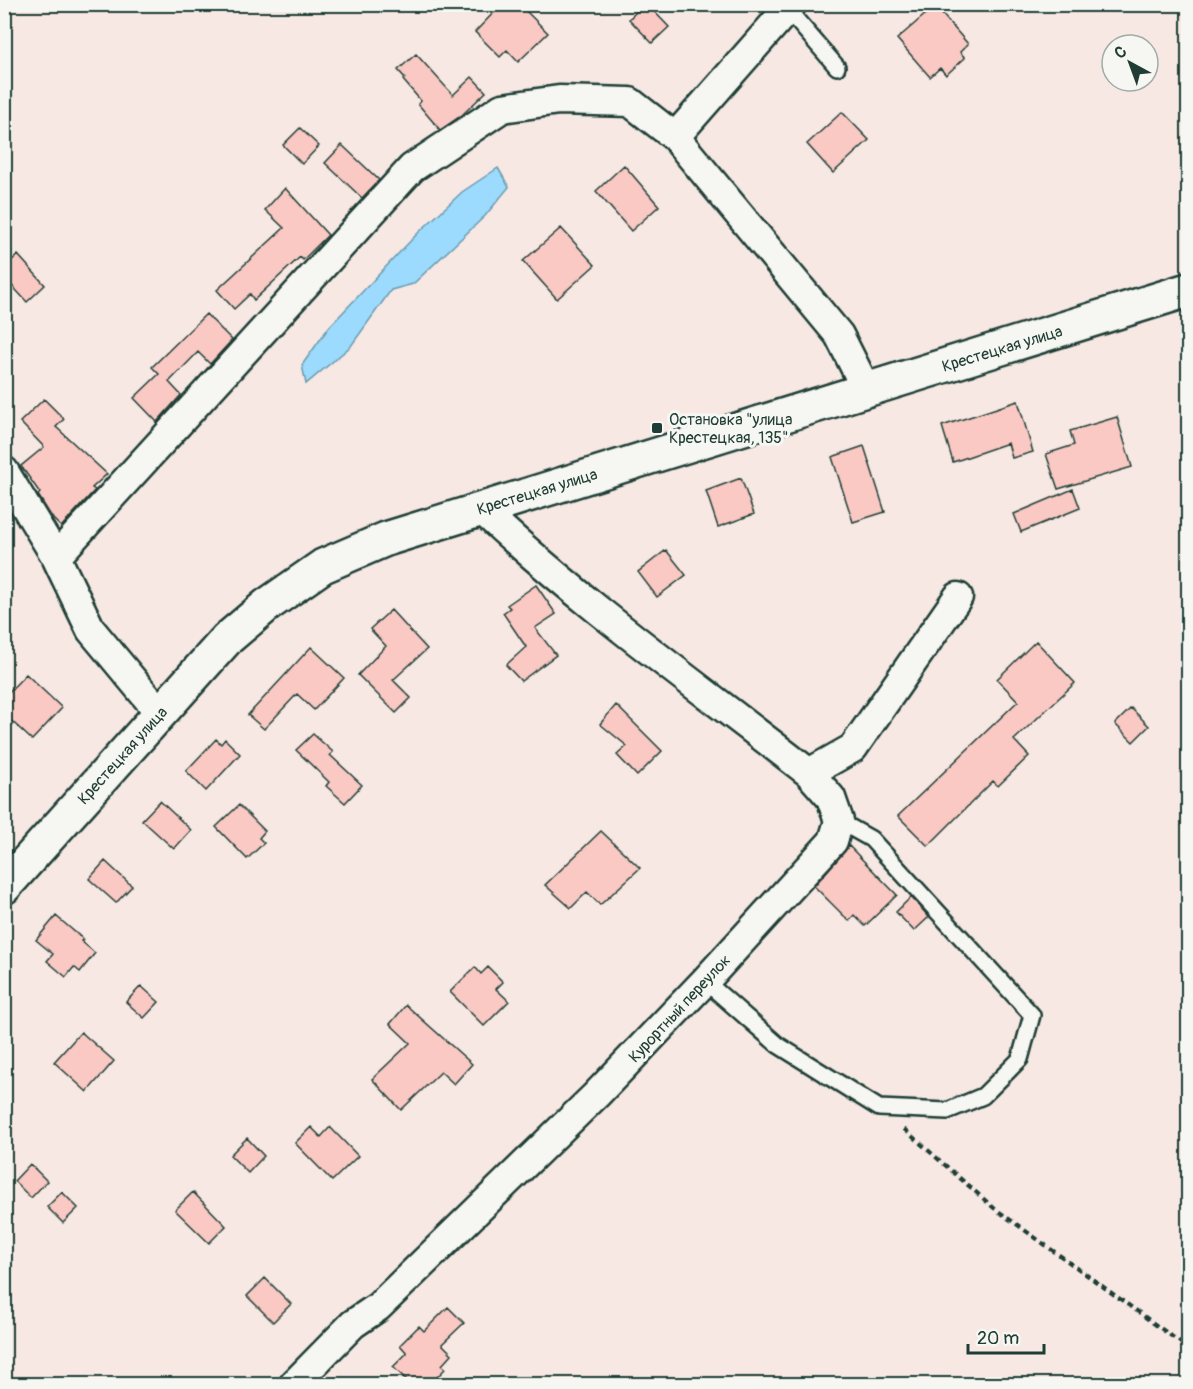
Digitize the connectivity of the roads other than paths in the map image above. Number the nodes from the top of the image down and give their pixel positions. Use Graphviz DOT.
graph roads {
  1 [pos="789,7"];
  2 [pos="837,67"];
  3 [pos="675,137"];
  4 [pos="1188,290"];
  5 [pos="866,389"];
  6 [pos="9,491"];
  7 [pos="482,509"];
  8 [pos="56,557"];
  9 [pos="958,597"];
  10 [pos="160,713"];
  11 [pos="809,773"];
  12 [pos="839,821"];
  13 [pos="4,887"];
  14 [pos="705,981"];
  15 [pos="294,1384"];
  1 -- 2 [label="lane"];
  1 -- 3 [label="street"];
  3 -- 5 [label="street"];
  3 -- 8 [label="street"];
  4 -- 5 [label="main road, Крестецкая улица"];
  5 -- 7 [label="main road, Крестецкая улица"];
  6 -- 8 [label="street"];
  7 -- 10 [label="main road, Крестецкая улица"];
  7 -- 11 [label="street"];
  8 -- 10 [label="street"];
  9 -- 11 [label="street"];
  10 -- 13 [label="main road, Крестецкая улица"];
  11 -- 12 [label="street"];
  12 -- 14 [label="street, Курортный переулок"];
  12 -- 14 [label="lane"];
  14 -- 15 [label="street, Курортный переулок"];
}
